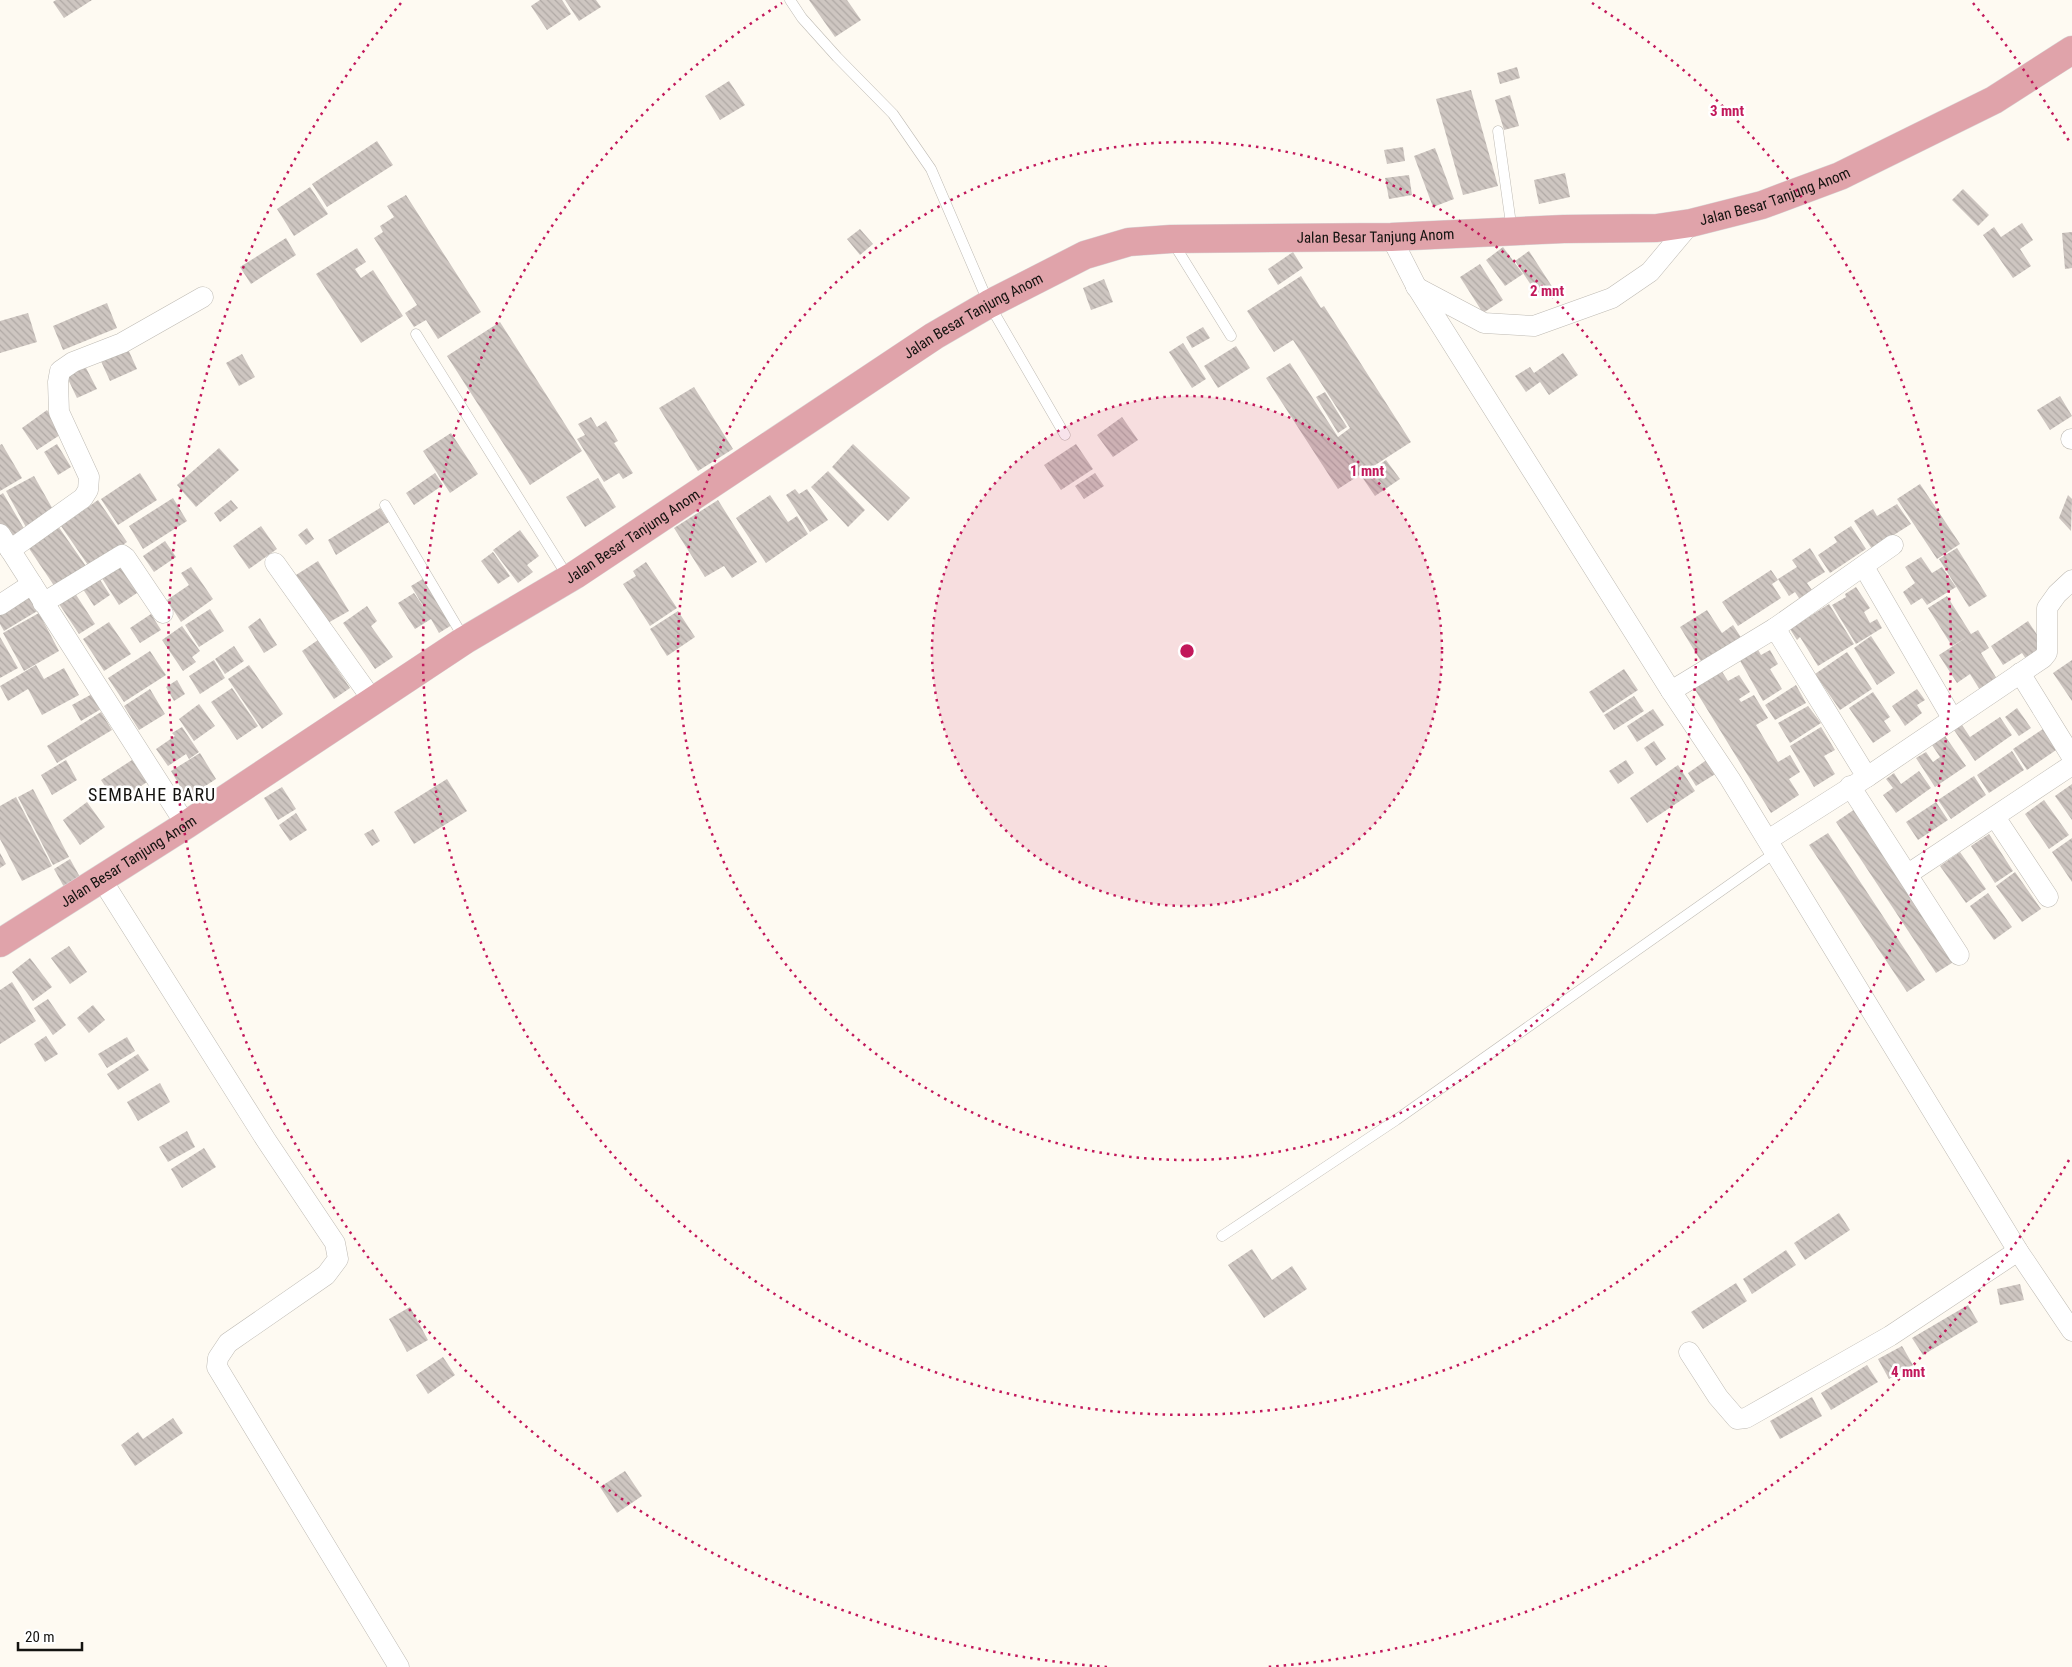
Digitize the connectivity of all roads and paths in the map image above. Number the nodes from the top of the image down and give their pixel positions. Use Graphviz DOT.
graph roads {
  1 [pos="790,0"];
  2 [pos="2072,50"];
  3 [pos="1498,131"];
  4 [pos="1691,223"];
  5 [pos="1512,232"];
  6 [pos="1391,237"];
  7 [pos="1171,239"];
  8 [pos="1416,286"];
  9 [pos="203,297"];
  10 [pos="989,304"];
  11 [pos="416,334"];
  12 [pos="1231,336"];
  13 [pos="1065,435"];
  14 [pos="385,505"];
  15 [pos="5,542"];
  16 [pos="1893,545"];
  17 [pos="275,563"];
  18 [pos="1864,567"];
  19 [pos="568,578"];
  20 [pos="2072,580"];
  21 [pos="32,584"];
  22 [pos="43,603"];
  23 [pos="0,605"];
  24 [pos="164,613"];
  25 [pos="1775,628"];
  26 [pos="465,640"];
  27 [pos="2020,674"];
  28 [pos="1671,691"];
  29 [pos="374,702"];
  30 [pos="1952,718"];
  31 [pos="2072,756"];
  32 [pos="2072,764"];
  33 [pos="1858,782"];
  34 [pos="1995,817"];
  35 [pos="186,825"];
  36 [pos="1772,846"];
  37 [pos="1908,874"];
  38 [pos="102,880"];
  39 [pos="2048,897"];
  40 [pos="0,943"];
  41 [pos="1959,955"];
  42 [pos="1222,1236"];
  43 [pos="2018,1251"];
  44 [pos="2072,1331"];
  45 [pos="1689,1352"];
  46 [pos="398,1667"];
  1 -- 10 [label="lane"];
  2 -- 4 [label="main road, Jalan Besar Tanjung Anom"];
  3 -- 5 [label="lane"];
  4 -- 5 [label="main road, Jalan Besar Tanjung Anom"];
  4 -- 8 [label="street"];
  5 -- 6 [label="main road, Jalan Besar Tanjung Anom"];
  6 -- 7 [label="main road, Jalan Besar Tanjung Anom"];
  6 -- 8 [label="street"];
  7 -- 10 [label="main road, Jalan Besar Tanjung Anom"];
  7 -- 12 [label="lane"];
  8 -- 28 [label="street"];
  9 -- 15 [label="street"];
  10 -- 13 [label="lane"];
  10 -- 19 [label="main road, Jalan Besar Tanjung Anom"];
  11 -- 19 [label="lane"];
  14 -- 26 [label="lane"];
  15 -- 21 [label="street"];
  16 -- 18 [label="street"];
  17 -- 29 [label="street"];
  18 -- 25 [label="street"];
  18 -- 30 [label="street"];
  19 -- 26 [label="main road, Jalan Besar Tanjung Anom"];
  20 -- 27 [label="street"];
  21 -- 22 [label="street"];
  21 -- 23 [label="street"];
  22 -- 24 [label="street"];
  22 -- 35 [label="street"];
  25 -- 28 [label="street"];
  25 -- 33 [label="street"];
  26 -- 29 [label="main road, Jalan Besar Tanjung Anom"];
  27 -- 30 [label="street"];
  27 -- 31 [label="street"];
  28 -- 36 [label="street"];
  29 -- 35 [label="main road, Jalan Besar Tanjung Anom"];
  30 -- 33 [label="street"];
  32 -- 34 [label="street"];
  33 -- 36 [label="street"];
  33 -- 37 [label="street"];
  34 -- 37 [label="street"];
  34 -- 39 [label="street"];
  35 -- 38 [label="main road, Jalan Besar Tanjung Anom"];
  36 -- 42 [label="lane"];
  36 -- 43 [label="street"];
  37 -- 41 [label="street"];
  38 -- 40 [label="main road, Jalan Besar Tanjung Anom"];
  38 -- 46 [label="street"];
  43 -- 44 [label="street"];
  43 -- 45 [label="street"];
}
